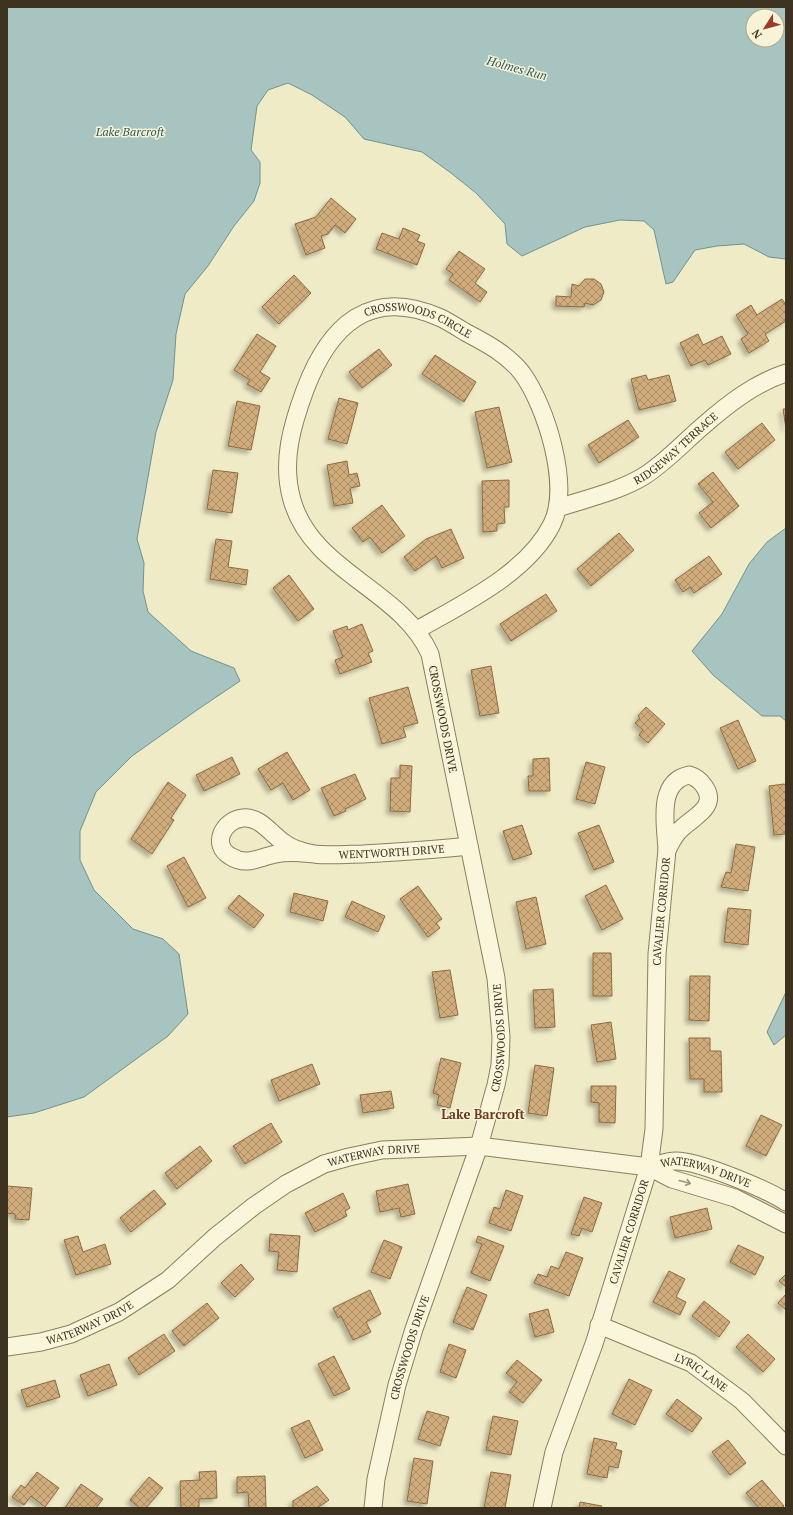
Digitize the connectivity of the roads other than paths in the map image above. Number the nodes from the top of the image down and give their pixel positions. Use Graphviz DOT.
graph roads {
  1 [pos="786,373"];
  2 [pos="558,508"];
  3 [pos="417,630"];
  4 [pos="468,846"];
  5 [pos="667,850"];
  6 [pos="315,854"];
  7 [pos="479,1146"];
  8 [pos="649,1167"];
  9 [pos="786,1202"];
  10 [pos="786,1224"];
  11 [pos="599,1325"];
  12 [pos="7,1347"];
  13 [pos="786,1446"];
  14 [pos="373,1508"];
  15 [pos="542,1508"];
  1 -- 2 [label="street, RIDGEWAY TERRACE"];
  2 -- 3 [label="street, CROSSWOODS CIRCLE"];
  2 -- 3 [label="street, CROSSWOODS CIRCLE"];
  3 -- 4 [label="street, CROSSWOODS DRIVE"];
  4 -- 6 [label="street, WENTWORTH DRIVE"];
  4 -- 7 [label="street, CROSSWOODS DRIVE"];
  5 -- 8 [label="street, CAVALIER CORRIDOR"];
  6 -- 6 [label="street, WENTWORTH DRIVE"];
  7 -- 8 [label="street, WATERWAY DRIVE"];
  7 -- 12 [label="street, WATERWAY DRIVE"];
  7 -- 14 [label="street, CROSSWOODS DRIVE"];
  8 -- 9 [label="street, WATERWAY DRIVE"];
  8 -- 10 [label="street, one-way"];
  8 -- 11 [label="street, CAVALIER CORRIDOR"];
  11 -- 13 [label="street, LYRIC LANE"];
  11 -- 15 [label="street, CAVALIER CORRIDOR"];
}
